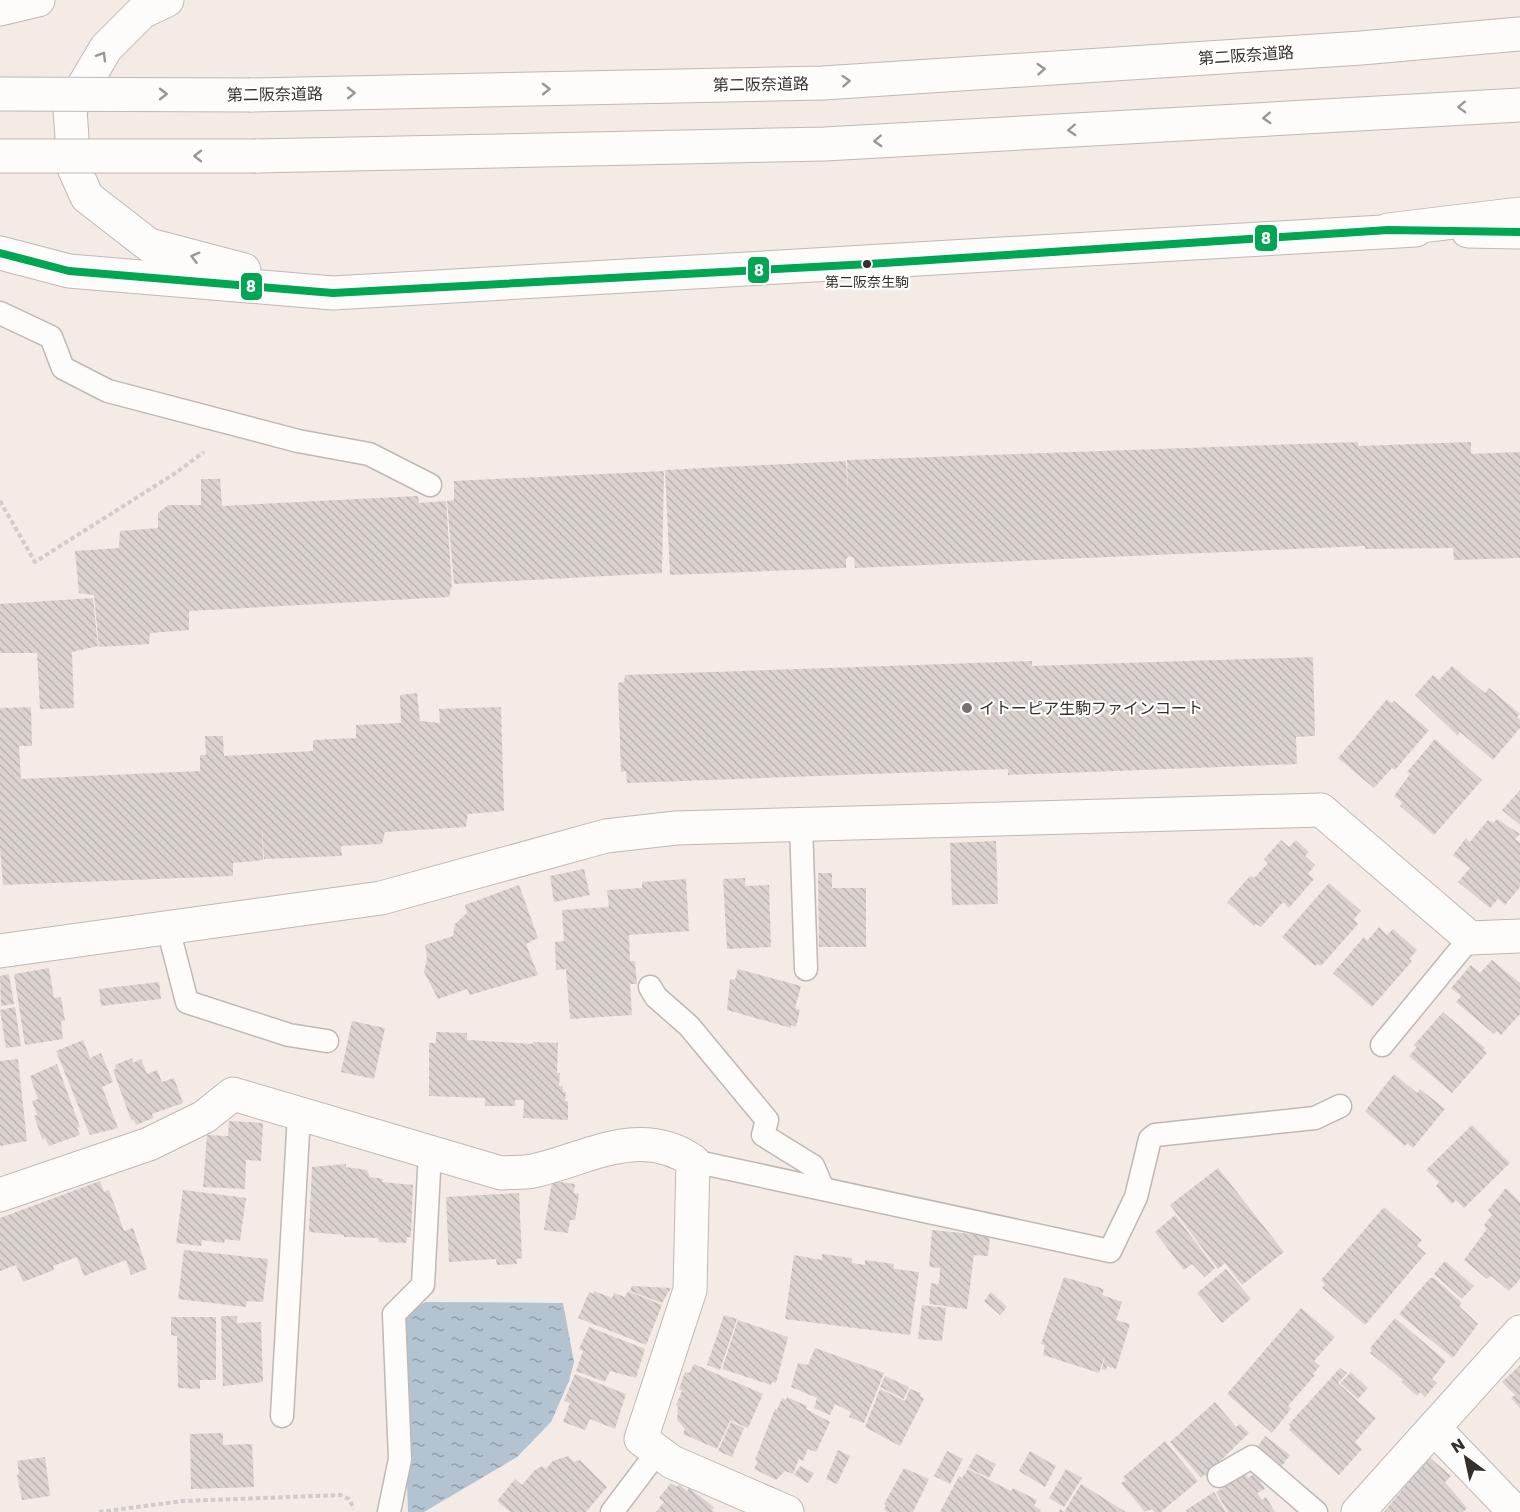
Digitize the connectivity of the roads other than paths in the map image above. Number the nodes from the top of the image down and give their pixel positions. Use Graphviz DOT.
graph roads {
  1 [pos="38,0"];
  2 [pos="167,0"];
  3 [pos="0,9"];
  4 [pos="1520,34"];
  5 [pos="0,94"];
  6 [pos="1520,105"];
  7 [pos="0,156"];
  8 [pos="1520,214"];
  9 [pos="1388,230"];
  10 [pos="1520,232"];
  11 [pos="0,253"];
  12 [pos="333,293"];
  13 [pos="0,313"];
  14 [pos="430,485"];
  15 [pos="801,825"];
  16 [pos="168,928"];
  17 [pos="1520,936"];
  18 [pos="1470,938"];
  19 [pos="0,951"];
  20 [pos="806,969"];
  21 [pos="650,987"];
  22 [pos="327,1041"];
  23 [pos="1382,1045"];
  24 [pos="1340,1106"];
  25 [pos="299,1114"];
  26 [pos="430,1152"];
  27 [pos="693,1161"];
  28 [pos="824,1189"];
  29 [pos="0,1195"];
  30 [pos="1520,1332"];
  31 [pos="282,1416"];
  32 [pos="1434,1428"];
  33 [pos="658,1452"];
  34 [pos="1219,1476"];
  35 [pos="389,1512"];
  36 [pos="612,1512"];
  37 [pos="787,1512"];
  38 [pos="1316,1512"];
  39 [pos="1358,1512"];
  40 [pos="1515,1512"];
  1 -- 3 [label="main road"];
  12 -- 2 [label="main road, one-way"];
  5 -- 4 [label="main road, 第二阪奈道路, one-way, bridge"];
  6 -- 7 [label="main road, one-way, bridge"];
  8 -- 9 [label="main road"];
  9 -- 10 [label="main road"];
  9 -- 12 [label="main road"];
  11 -- 12 [label="main road"];
  13 -- 14 [label="lane"];
  15 -- 16 [label="main road"];
  15 -- 18 [label="main road"];
  15 -- 20 [label="lane"];
  16 -- 19 [label="main road"];
  16 -- 22 [label="lane"];
  17 -- 18 [label="main road"];
  18 -- 23 [label="lane"];
  21 -- 28 [label="lane"];
  24 -- 28 [label="lane"];
  25 -- 26 [label="main road"];
  25 -- 29 [label="main road"];
  25 -- 31 [label="lane"];
  26 -- 27 [label="main road"];
  26 -- 35 [label="lane"];
  27 -- 28 [label="lane"];
  27 -- 33 [label="main road"];
  30 -- 32 [label="main road"];
  32 -- 39 [label="main road"];
  32 -- 40 [label="main road"];
  33 -- 36 [label="lane"];
  33 -- 37 [label="main road"];
  34 -- 38 [label="lane"];
}
